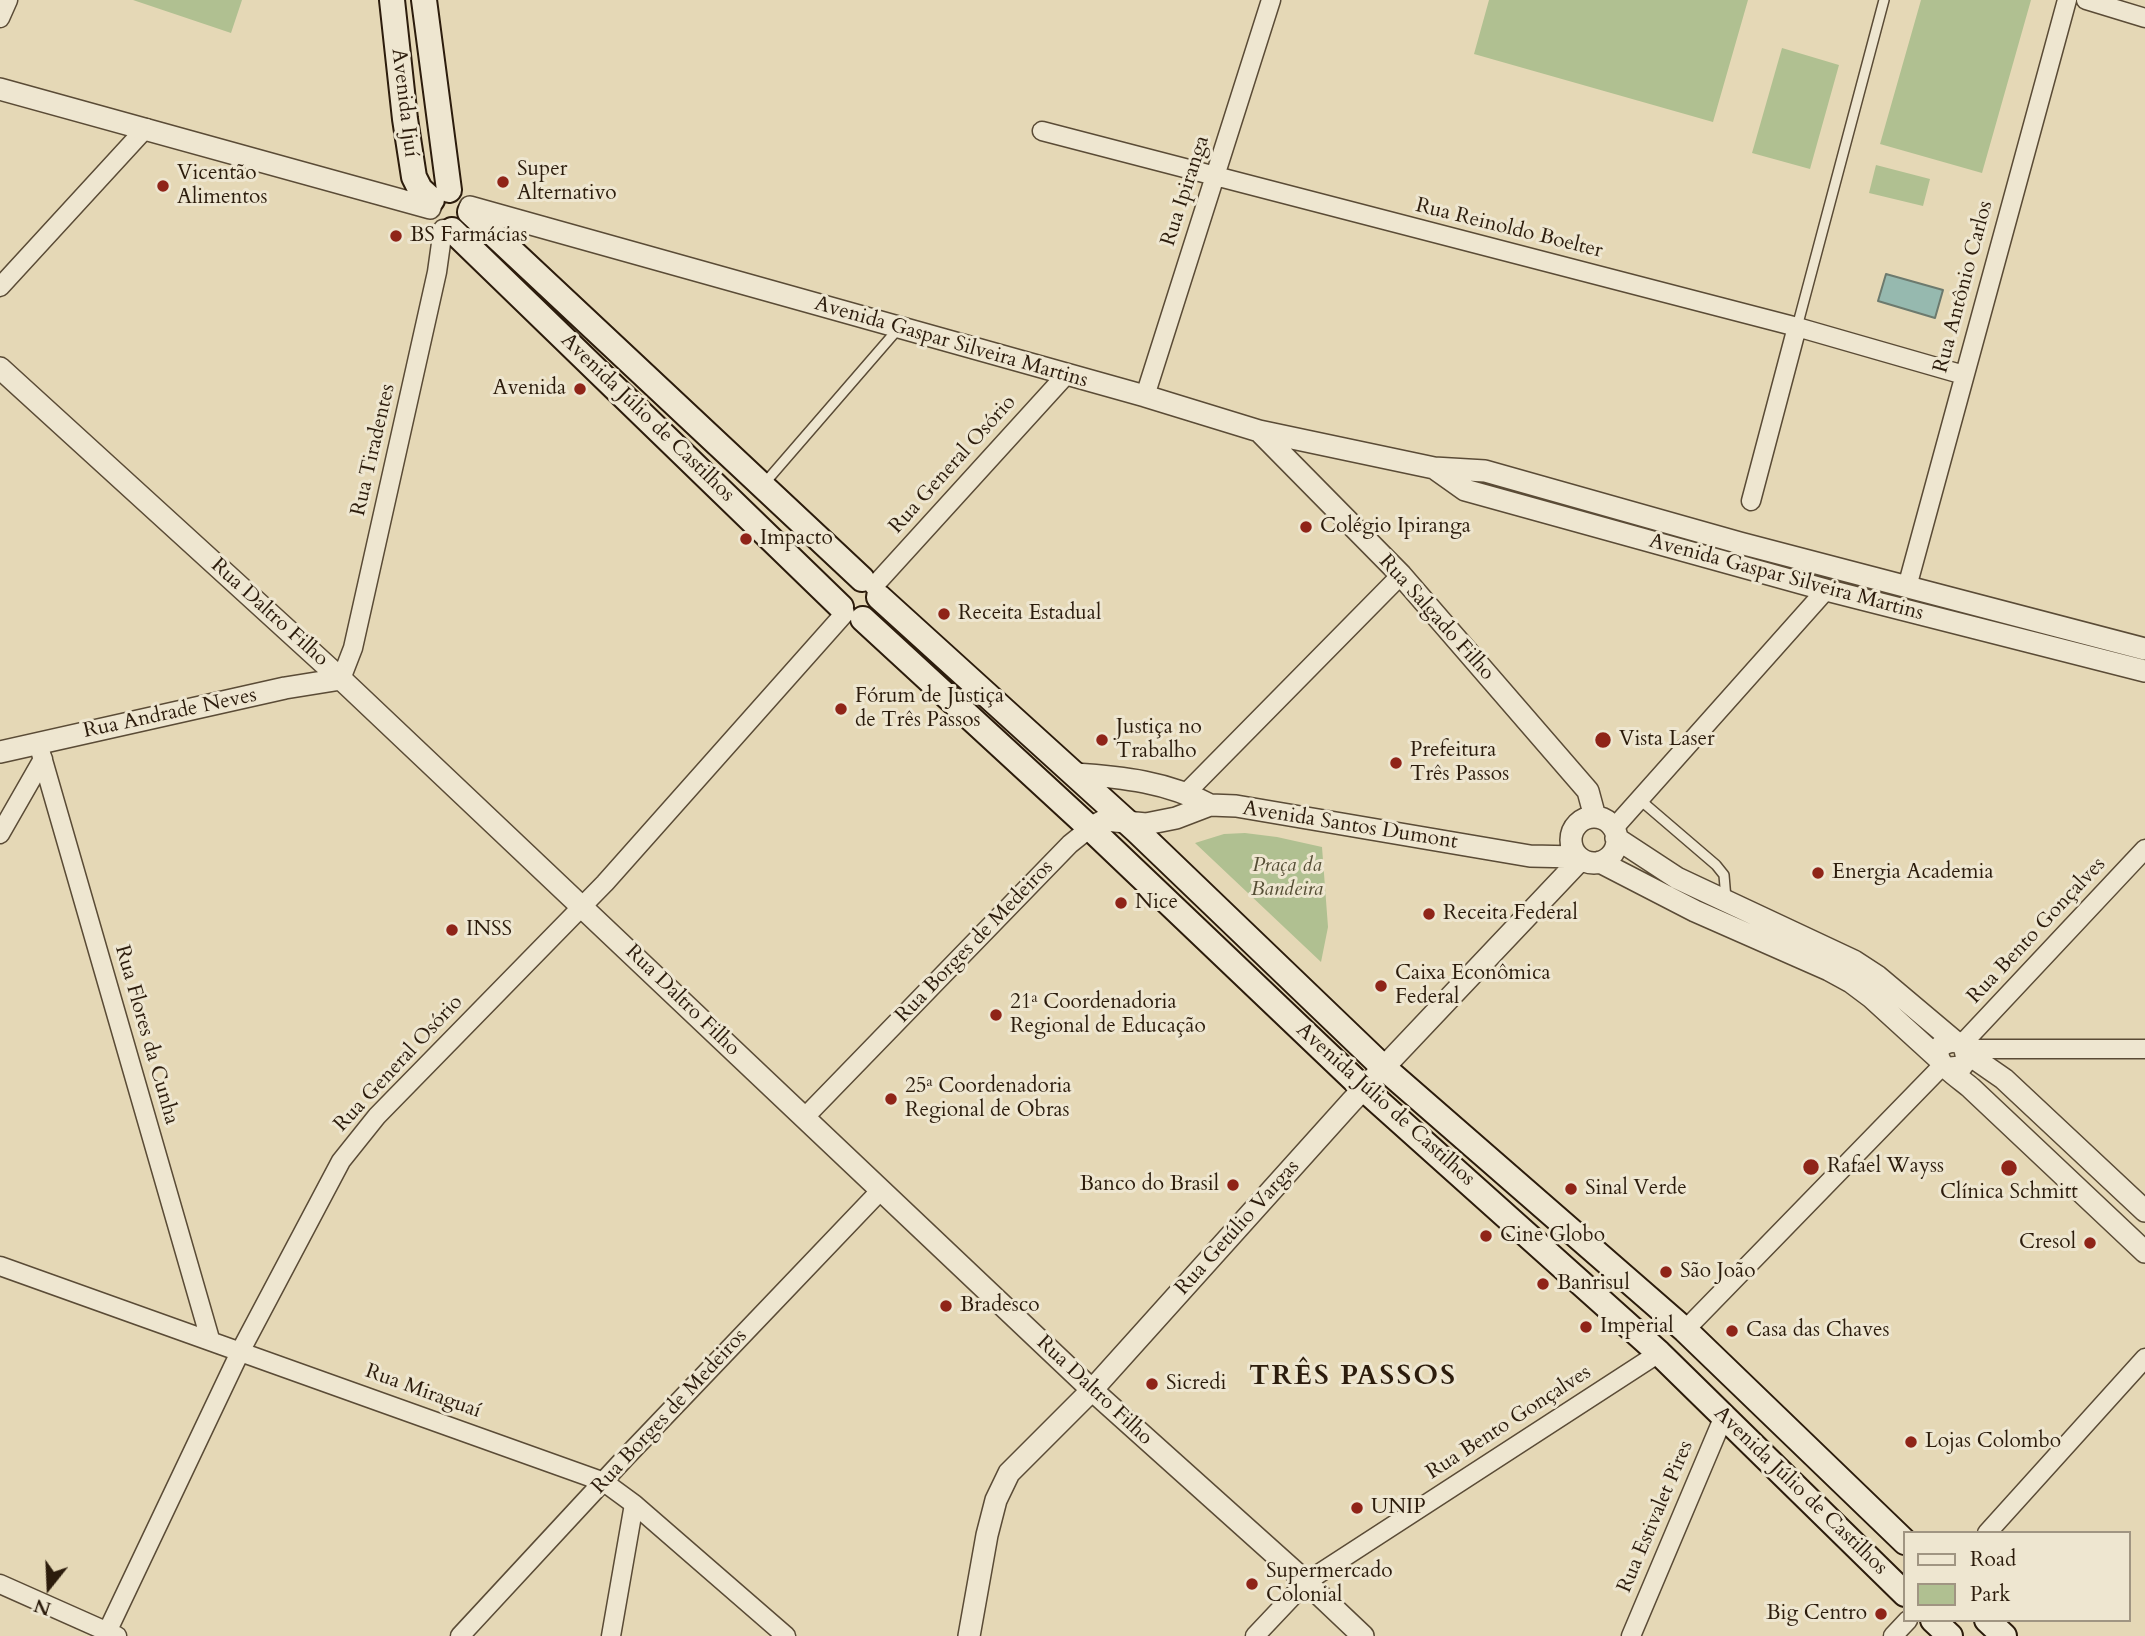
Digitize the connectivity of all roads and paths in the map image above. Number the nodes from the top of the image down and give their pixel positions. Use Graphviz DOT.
graph roads {
  1 [pos="8,0"];
  2 [pos="392,0"];
  3 [pos="424,0"];
  4 [pos="1271,0"];
  5 [pos="1884,0"];
  6 [pos="2067,0"];
  7 [pos="2086,0"];
  8 [pos="0,18"];
  9 [pos="2145,18"];
  10 [pos="0,89"];
  11 [pos="146,128"];
  12 [pos="1042,131"];
  13 [pos="1215,177"];
  14 [pos="437,199"];
  15 [pos="470,210"];
  16 [pos="448,229"];
  17 [pos="0,287"];
  18 [pos="1797,327"];
  19 [pos="898,328"];
  20 [pos="0,368"];
  21 [pos="1066,375"];
  22 [pos="1964,375"];
  23 [pos="1145,396"];
  24 [pos="1259,431"];
  25 [pos="1434,468"];
  26 [pos="762,486"];
  27 [pos="1751,500"];
  28 [pos="741,510"];
  29 [pos="1401,575"];
  30 [pos="872,587"];
  31 [pos="1907,587"];
  32 [pos="1826,590"];
  33 [pos="850,613"];
  34 [pos="2145,649"];
  35 [pos="2145,671"];
  36 [pos="341,679"];
  37 [pos="41,751"];
  38 [pos="0,752"];
  39 [pos="1075,774"];
  40 [pos="1187,792"];
  41 [pos="1639,799"];
  42 [pos="1210,805"];
  43 [pos="1125,821"];
  44 [pos="1090,828"];
  45 [pos="1608,828"];
  46 [pos="0,834"];
  47 [pos="2145,849"];
  48 [pos="1586,860"];
  49 [pos="1726,901"];
  50 [pos="583,907"];
  51 [pos="1962,1047"];
  52 [pos="2145,1049"];
  53 [pos="1944,1064"];
  54 [pos="1383,1067"];
  55 [pos="1363,1088"];
  56 [pos="804,1118"];
  57 [pos="881,1190"];
  58 [pos="2145,1211"];
  59 [pos="2145,1252"];
  60 [pos="0,1266"];
  61 [pos="1685,1330"];
  62 [pos="210,1339"];
  63 [pos="241,1350"];
  64 [pos="1659,1353"];
  65 [pos="2145,1358"];
  66 [pos="1092,1390"];
  67 [pos="1724,1416"];
  68 [pos="604,1482"];
  69 [pos="634,1504"];
  70 [pos="1989,1531"];
  71 [pos="1904,1541"];
  72 [pos="1306,1582"];
  73 [pos="0,1584"];
  74 [pos="1904,1593"];
  75 [pos="1906,1622"];
  76 [pos="1935,1622"];
  77 [pos="1989,1622"];
  78 [pos="112,1633"];
  79 [pos="460,1636"];
  80 [pos="611,1636"];
  81 [pos="786,1636"];
  82 [pos="969,1636"];
  83 [pos="1255,1636"];
  84 [pos="1363,1636"];
  85 [pos="1631,1636"];
  86 [pos="1893,1636"];
  87 [pos="1950,1636"];
  88 [pos="2004,1636"];
  1 -- 8 [label="street"];
  2 -- 14 [label="main road, Avenida Ijuí"];
  3 -- 14 [label="main road, Avenida Ijuí"];
  4 -- 13 [label="street, Rua Ipiranga"];
  5 -- 18 [label="lane"];
  6 -- 22 [label="street, Rua Antônio Carlos"];
  7 -- 9 [label="street"];
  10 -- 11 [label="street"];
  11 -- 14 [label="street"];
  11 -- 17 [label="street"];
  12 -- 13 [label="street, Rua Reinoldo Boelter"];
  13 -- 18 [label="street, Rua Reinoldo Boelter"];
  13 -- 23 [label="street, Rua Ipiranga"];
  14 -- 15 [label="main road"];
  14 -- 16 [label="main road"];
  15 -- 16 [label="main road"];
  15 -- 19 [label="street, Avenida Gaspar Silveira Martins"];
  15 -- 26 [label="main road, Avenida Júlio de Castilhos"];
  16 -- 28 [label="main road, Avenida Júlio de Castilhos"];
  16 -- 36 [label="street, Rua Tiradentes"];
  18 -- 22 [label="street, Rua Reinoldo Boelter"];
  18 -- 27 [label="street"];
  19 -- 21 [label="street, Avenida Gaspar Silveira Martins"];
  19 -- 26 [label="lane"];
  20 -- 36 [label="street, Rua Daltro Filho"];
  21 -- 23 [label="street, Avenida Gaspar Silveira Martins"];
  21 -- 30 [label="street, Rua General Osório"];
  22 -- 31 [label="street, Rua Antônio Carlos"];
  23 -- 24 [label="street, Avenida Gaspar Silveira Martins"];
  24 -- 25 [label="street, Avenida Gaspar Silveira Martins"];
  24 -- 29 [label="street, Rua Salgado Filho"];
  25 -- 31 [label="street, Avenida Gaspar Silveira Martins"];
  25 -- 32 [label="street, Avenida Gaspar Silveira Martins"];
  26 -- 28 [label="main road"];
  26 -- 30 [label="main road, Avenida Júlio de Castilhos"];
  28 -- 33 [label="main road, Avenida Júlio de Castilhos"];
  29 -- 40 [label="street"];
  29 -- 45 [label="street, Rua Salgado Filho"];
  30 -- 33 [label="main road"];
  30 -- 33 [label="main road"];
  30 -- 39 [label="main road, Avenida Júlio de Castilhos"];
  31 -- 34 [label="street, Avenida Gaspar Silveira Martins"];
  32 -- 35 [label="street, Avenida Gaspar Silveira Martins"];
  32 -- 41 [label="street"];
  33 -- 44 [label="main road, Avenida Júlio de Castilhos"];
  33 -- 50 [label="street, Rua General Osório"];
  36 -- 37 [label="street, Rua Andrade Neves"];
  36 -- 50 [label="street, Rua Daltro Filho"];
  37 -- 38 [label="street, Rua Andrade Neves"];
  37 -- 46 [label="street"];
  37 -- 62 [label="street, Rua Flores da Cunha"];
  39 -- 40 [label="street"];
  39 -- 43 [label="main road, Avenida Júlio de Castilhos"];
  40 -- 42 [label="street"];
  41 -- 45 [label="street"];
  41 -- 49 [label="lane"];
  42 -- 43 [label="street, Avenida Santos Dumont"];
  42 -- 48 [label="street, Avenida Santos Dumont"];
  43 -- 44 [label="street, Avenida Santos Dumont"];
  43 -- 54 [label="main road, Avenida Júlio de Castilhos"];
  44 -- 55 [label="main road, Avenida Júlio de Castilhos"];
  44 -- 56 [label="street, Rua Borges de Medeiros"];
  45 -- 48 [label="street"];
  45 -- 48 [label="street"];
  45 -- 49 [label="street"];
  47 -- 51 [label="street, Rua Bento Gonçalves"];
  48 -- 53 [label="street, Avenida Santos Dumont"];
  48 -- 54 [label="street, Rua Getúlio Vargas"];
  49 -- 51 [label="street"];
  50 -- 56 [label="street, Rua Daltro Filho"];
  50 -- 63 [label="street, Rua General Osório"];
  51 -- 52 [label="street"];
  51 -- 53 [label="street"];
  51 -- 58 [label="street"];
  53 -- 59 [label="street, Avenida Santos Dumont"];
  53 -- 61 [label="street"];
  54 -- 55 [label="street, Rua Getúlio Vargas"];
  54 -- 61 [label="main road, Avenida Júlio de Castilhos"];
  55 -- 64 [label="main road, Avenida Júlio de Castilhos"];
  55 -- 66 [label="street, Rua Getúlio Vargas"];
  56 -- 57 [label="street, Rua Daltro Filho"];
  57 -- 66 [label="street, Rua Daltro Filho"];
  57 -- 68 [label="street, Rua Borges de Medeiros"];
  60 -- 62 [label="street, Rua Miraguaí"];
  61 -- 64 [label="main road"];
  61 -- 71 [label="main road, Avenida Júlio de Castilhos"];
  62 -- 63 [label="street, Rua Miraguaí"];
  63 -- 68 [label="street, Rua Miraguaí"];
  63 -- 78 [label="street, Rua General Osório"];
  64 -- 67 [label="main road, Avenida Júlio de Castilhos"];
  64 -- 72 [label="street, Rua Bento Gonçalves"];
  65 -- 70 [label="street"];
  66 -- 72 [label="street, Rua Daltro Filho"];
  66 -- 82 [label="street, Rua Getúlio Vargas"];
  67 -- 74 [label="main road, Avenida Júlio de Castilhos"];
  67 -- 85 [label="street, Rua Estivalet Pires"];
  68 -- 69 [label="street, Rua Miraguaí"];
  68 -- 79 [label="street, Rua Borges de Medeiros"];
  69 -- 80 [label="street"];
  69 -- 81 [label="street, Rua Miraguaí"];
  72 -- 83 [label="street, Rua Bento Gonçalves"];
  72 -- 84 [label="street, Rua Daltro Filho"];
  73 -- 78 [label="street"];
  75 -- 86 [label="street"];
  76 -- 87 [label="main road"];
  77 -- 88 [label="main road"];
}
